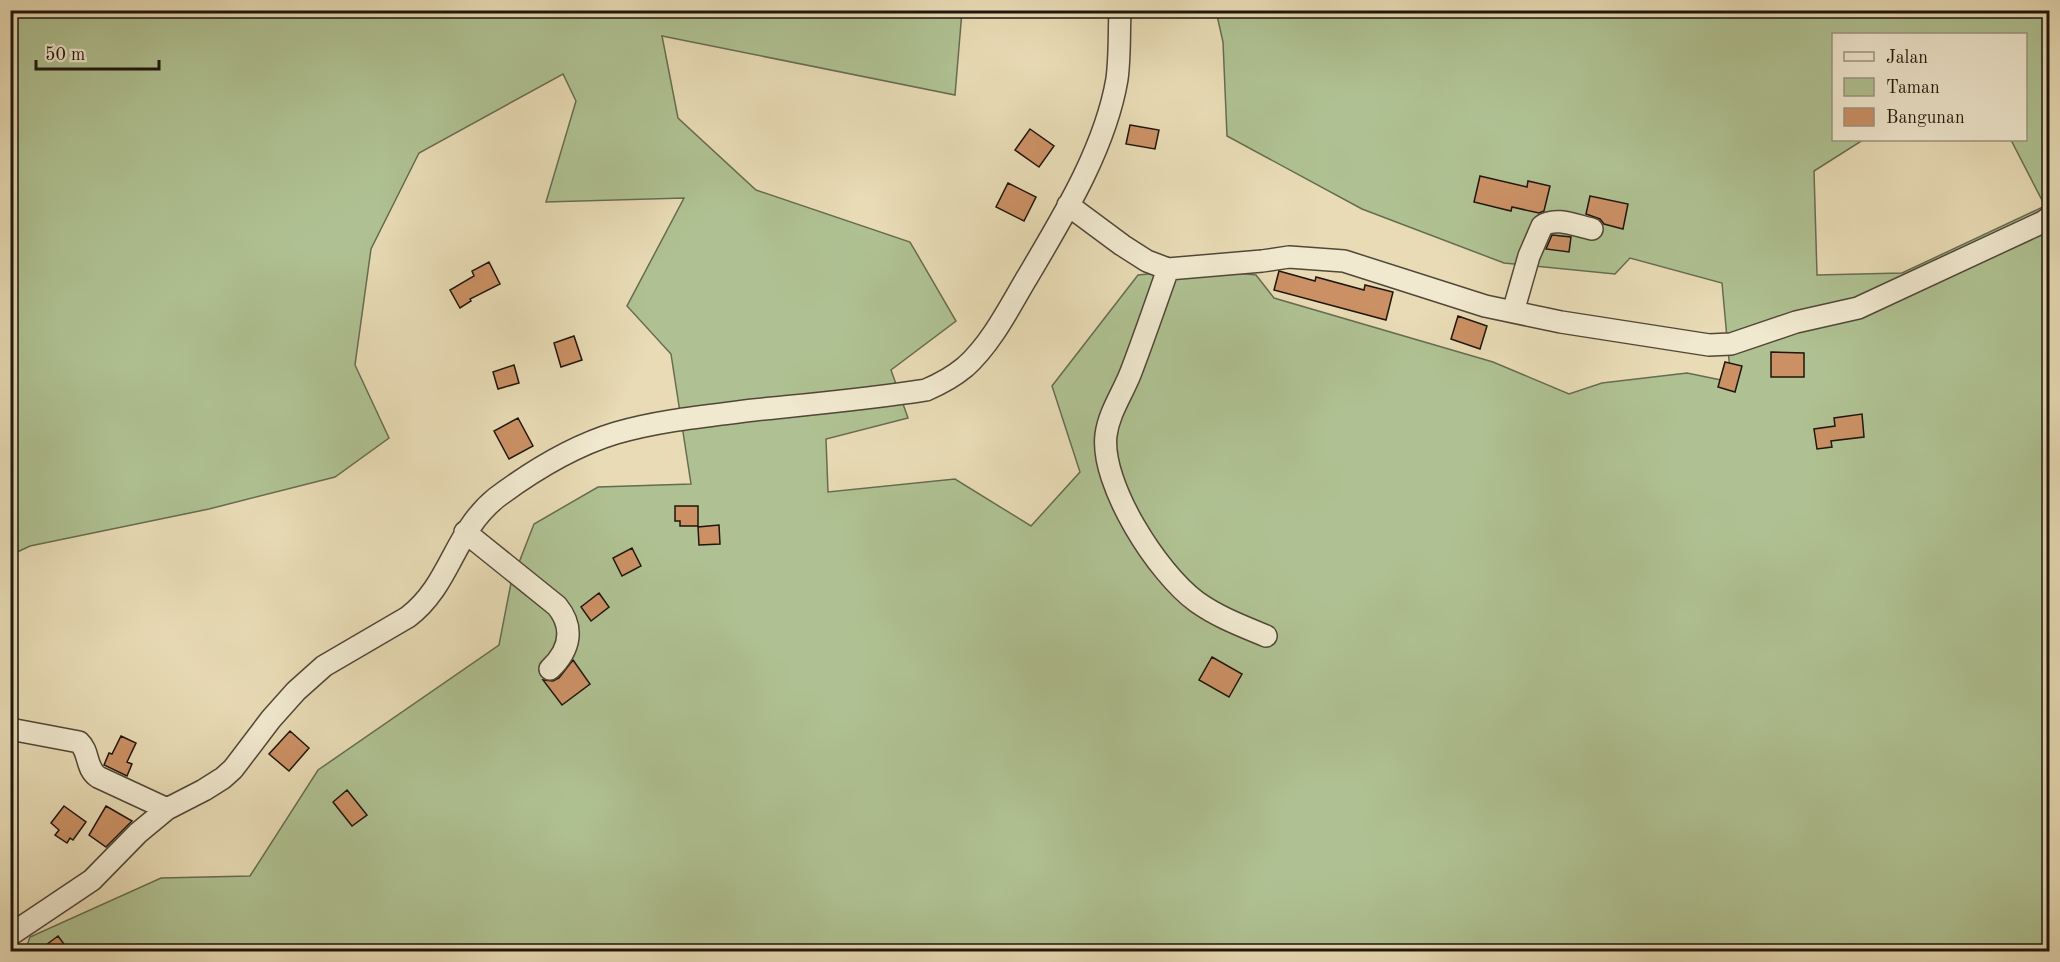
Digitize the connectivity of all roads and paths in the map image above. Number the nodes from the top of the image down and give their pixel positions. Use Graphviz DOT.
graph roads {
  1 [pos="1119,10"];
  2 [pos="1068,205"];
  3 [pos="2049,217"];
  4 [pos="1592,230"];
  5 [pos="1168,269"];
  6 [pos="1513,312"];
  7 [pos="465,532"];
  8 [pos="1266,636"];
  9 [pos="550,669"];
  10 [pos="10,729"];
  11 [pos="167,809"];
  12 [pos="10,934"];
  1 -- 2 [label="street"];
  2 -- 5 [label="street"];
  2 -- 7 [label="street"];
  3 -- 6 [label="street"];
  4 -- 6 [label="street"];
  5 -- 6 [label="street"];
  5 -- 8 [label="street"];
  7 -- 9 [label="street"];
  7 -- 11 [label="street"];
  10 -- 11 [label="street"];
  11 -- 12 [label="street"];
}
